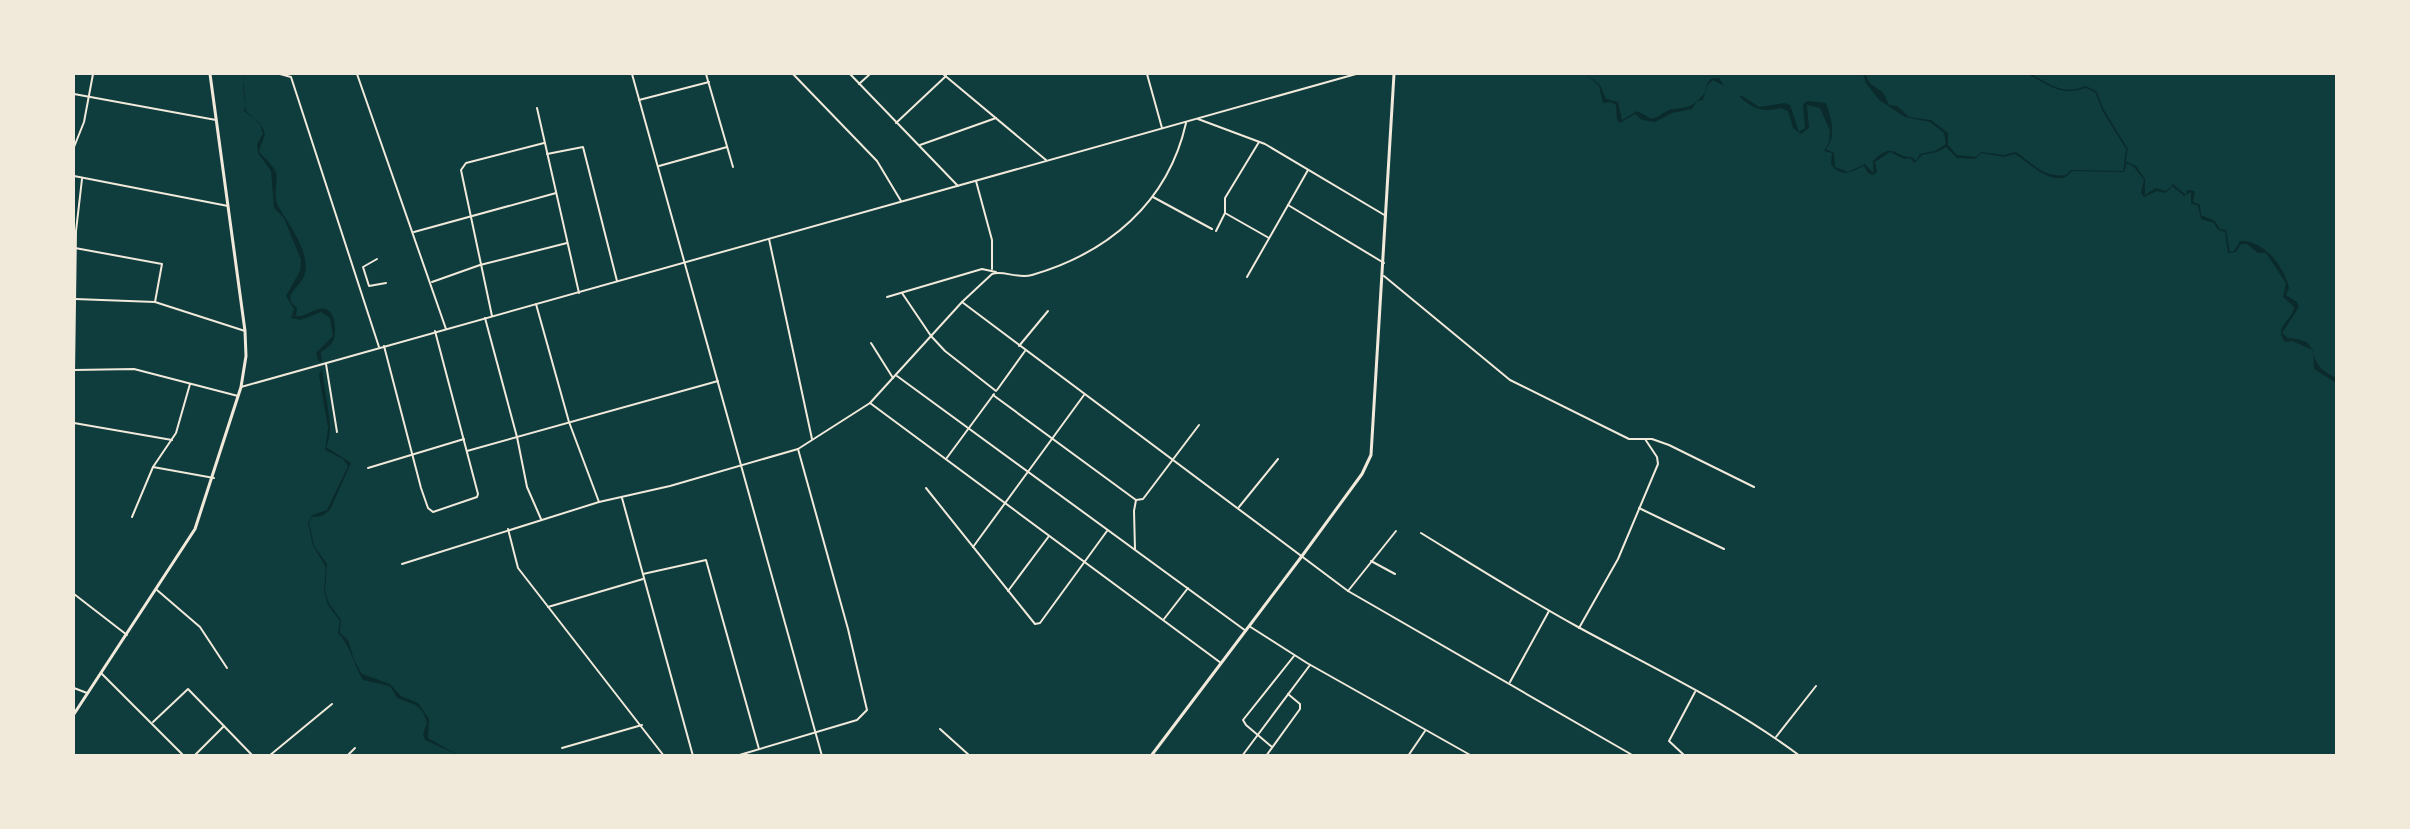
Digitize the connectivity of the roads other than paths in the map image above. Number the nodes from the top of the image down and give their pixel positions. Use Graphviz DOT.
graph roads {
  1 [pos="93,74"];
  2 [pos="210,74"];
  3 [pos="280,74"];
  4 [pos="357,74"];
  5 [pos="632,74"];
  6 [pos="706,74"];
  7 [pos="793,74"];
  8 [pos="850,74"];
  9 [pos="870,74"];
  10 [pos="943,74"];
  11 [pos="1147,74"];
  12 [pos="1356,74"];
  13 [pos="1394,74"];
  14 [pos="946,76"];
  15 [pos="709,82"];
  16 [pos="859,84"];
  17 [pos="74,94"];
  18 [pos="89,97"];
  19 [pos="639,100"];
  20 [pos="537,108"];
  21 [pos="996,118"];
  22 [pos="1198,119"];
  23 [pos="216,120"];
  24 [pos="1186,122"];
  25 [pos="895,124"];
  26 [pos="1162,128"];
  27 [pos="1259,141"];
  28 [pos="544,143"];
  29 [pos="919,146"];
  30 [pos="74,147"];
  31 [pos="727,147"];
  32 [pos="547,154"];
  33 [pos="1046,160"];
  34 [pos="659,166"];
  35 [pos="733,167"];
  36 [pos="1308,170"];
  37 [pos="74,176"];
  38 [pos="82,179"];
  39 [pos="976,181"];
  40 [pos="958,186"];
  41 [pos="556,193"];
  42 [pos="1153,197"];
  43 [pos="902,202"];
  44 [pos="1288,205"];
  45 [pos="228,206"];
  46 [pos="1225,213"];
  47 [pos="469,216"];
  48 [pos="1387,216"];
  49 [pos="414,232"];
  50 [pos="1269,238"];
  51 [pos="769,239"];
  52 [pos="567,243"];
  53 [pos="75,248"];
  54 [pos="377,259"];
  55 [pos="684,262"];
  56 [pos="1384,263"];
  57 [pos="480,266"];
  58 [pos="992,270"];
  59 [pos="997,272"];
  60 [pos="366,276"];
  61 [pos="1384,276"];
  62 [pos="1247,277"];
  63 [pos="356,279"];
  64 [pos="616,281"];
  65 [pos="431,282"];
  66 [pos="386,284"];
  67 [pos="579,293"];
  68 [pos="902,293"];
  69 [pos="887,297"];
  70 [pos="74,299"];
  71 [pos="155,302"];
  72 [pos="962,302"];
  73 [pos="536,304"];
  74 [pos="1048,311"];
  75 [pos="492,316"];
  76 [pos="485,318"];
  77 [pos="446,328"];
  78 [pos="244,331"];
  79 [pos="435,331"];
  80 [pos="931,336"];
  81 [pos="871,343"];
  82 [pos="384,346"];
  83 [pos="1019,346"];
  84 [pos="379,347"];
  85 [pos="1025,351"];
  86 [pos="326,364"];
  87 [pos="74,372"];
  88 [pos="895,377"];
  89 [pos="718,381"];
  90 [pos="190,384"];
  91 [pos="241,387"];
  92 [pos="996,391"];
  93 [pos="993,395"];
  94 [pos="1084,395"];
  95 [pos="238,396"];
  96 [pos="870,403"];
  97 [pos="569,422"];
  98 [pos="74,423"];
  99 [pos="1199,425"];
  100 [pos="970,428"];
  101 [pos="337,432"];
  102 [pos="517,436"];
  103 [pos="464,439"];
  104 [pos="812,439"];
  105 [pos="1053,439"];
  106 [pos="1645,439"];
  107 [pos="172,440"];
  108 [pos="798,449"];
  109 [pos="466,451"];
  110 [pos="412,454"];
  111 [pos="946,459"];
  112 [pos="1173,459"];
  113 [pos="1278,459"];
  114 [pos="153,467"];
  115 [pos="741,467"];
  116 [pos="368,468"];
  117 [pos="1029,471"];
  118 [pos="214,478"];
  119 [pos="1754,487"];
  120 [pos="926,488"];
  121 [pos="621,498"];
  122 [pos="1136,500"];
  123 [pos="599,501"];
  124 [pos="1005,504"];
  125 [pos="1239,507"];
  126 [pos="1639,508"];
  127 [pos="132,517"];
  128 [pos="541,519"];
  129 [pos="508,530"];
  130 [pos="1108,530"];
  131 [pos="1396,531"];
  132 [pos="1421,533"];
  133 [pos="1049,536"];
  134 [pos="973,547"];
  135 [pos="1135,549"];
  136 [pos="1724,549"];
  137 [pos="1302,556"];
  138 [pos="1084,561"];
  139 [pos="1371,561"];
  140 [pos="402,564"];
  141 [pos="642,574"];
  142 [pos="1395,574"];
  143 [pos="643,579"];
  144 [pos="1188,588"];
  145 [pos="157,590"];
  146 [pos="1008,591"];
  147 [pos="1348,591"];
  148 [pos="74,594"];
  149 [pos="547,608"];
  150 [pos="1549,611"];
  151 [pos="1164,619"];
  152 [pos="1249,626"];
  153 [pos="1579,628"];
  154 [pos="1246,631"];
  155 [pos="127,635"];
  156 [pos="1294,656"];
  157 [pos="1221,663"];
  158 [pos="1310,665"];
  159 [pos="227,668"];
  160 [pos="101,673"];
  161 [pos="1510,682"];
  162 [pos="1816,686"];
  163 [pos="74,688"];
  164 [pos="1696,691"];
  165 [pos="87,693"];
  166 [pos="1288,694"];
  167 [pos="332,704"];
  168 [pos="74,714"];
  169 [pos="153,722"];
  170 [pos="642,725"];
  171 [pos="224,726"];
  172 [pos="940,729"];
  173 [pos="1426,730"];
  174 [pos="815,733"];
  175 [pos="1257,735"];
  176 [pos="1776,737"];
  177 [pos="1272,747"];
  178 [pos="355,748"];
  179 [pos="562,748"];
  180 [pos="759,749"];
  181 [pos="1471,755"];
  182 [pos="184,756"];
  183 [pos="194,756"];
  184 [pos="253,756"];
  185 [pos="269,756"];
  186 [pos="347,756"];
  187 [pos="664,756"];
  188 [pos="693,756"];
  189 [pos="736,756"];
  190 [pos="822,756"];
  191 [pos="970,756"];
  192 [pos="1150,756"];
  193 [pos="1242,756"];
  194 [pos="1266,756"];
  195 [pos="1408,756"];
  196 [pos="1634,756"];
  197 [pos="1685,756"];
  198 [pos="1800,756"];
  1 -- 18 [label="street"];
  2 -- 23 [label="street"];
  3 -- 63 [label="street"];
  4 -- 49 [label="street"];
  5 -- 19 [label="street"];
  6 -- 15 [label="street"];
  7 -- 43 [label="street"];
  8 -- 16 [label="street"];
  9 -- 16 [label="street"];
  10 -- 14 [label="street"];
  11 -- 26 [label="street"];
  12 -- 22 [label="street"];
  13 -- 48 [label="street"];
  14 -- 21 [label="street"];
  14 -- 25 [label="street"];
  15 -- 19 [label="street"];
  15 -- 31 [label="street"];
  16 -- 25 [label="street"];
  17 -- 18 [label="street"];
  18 -- 23 [label="street"];
  18 -- 30 [label="street"];
  19 -- 34 [label="street"];
  20 -- 28 [label="street"];
  21 -- 29 [label="street"];
  21 -- 33 [label="street"];
  22 -- 24 [label="street"];
  22 -- 27 [label="street"];
  23 -- 45 [label="street"];
  24 -- 26 [label="street"];
  24 -- 42 [label="street"];
  25 -- 29 [label="street"];
  26 -- 33 [label="street"];
  27 -- 36 [label="street"];
  27 -- 46 [label="street"];
  28 -- 32 [label="street"];
  28 -- 47 [label="street"];
  29 -- 40 [label="street"];
  31 -- 34 [label="street"];
  31 -- 35 [label="street"];
  32 -- 41 [label="street"];
  32 -- 64 [label="street"];
  33 -- 39 [label="street"];
  34 -- 55 [label="street"];
  36 -- 44 [label="street"];
  36 -- 48 [label="street"];
  37 -- 38 [label="street"];
  38 -- 45 [label="street"];
  38 -- 53 [label="street"];
  39 -- 40 [label="street"];
  39 -- 58 [label="street"];
  40 -- 43 [label="street"];
  41 -- 47 [label="street"];
  41 -- 52 [label="street"];
  42 -- 46 [label="street"];
  42 -- 59 [label="street"];
  43 -- 51 [label="street"];
  44 -- 50 [label="street"];
  44 -- 56 [label="street"];
  45 -- 78 [label="street"];
  46 -- 50 [label="street"];
  47 -- 49 [label="street"];
  47 -- 57 [label="street"];
  48 -- 56 [label="street"];
  49 -- 65 [label="street"];
  50 -- 62 [label="street"];
  51 -- 55 [label="street"];
  51 -- 104 [label="street"];
  52 -- 57 [label="street"];
  52 -- 67 [label="street"];
  53 -- 70 [label="street"];
  53 -- 71 [label="street"];
  54 -- 60 [label="street"];
  55 -- 64 [label="street"];
  55 -- 89 [label="street"];
  56 -- 61 [label="street"];
  57 -- 65 [label="street"];
  57 -- 75 [label="street"];
  58 -- 59 [label="street"];
  58 -- 68 [label="street"];
  59 -- 72 [label="street"];
  60 -- 63 [label="street"];
  60 -- 66 [label="street"];
  61 -- 106 [label="street"];
  61 -- 137 [label="street"];
  63 -- 84 [label="street"];
  64 -- 67 [label="street"];
  65 -- 77 [label="street"];
  67 -- 73 [label="street"];
  68 -- 69 [label="street"];
  68 -- 80 [label="street"];
  70 -- 71 [label="street"];
  70 -- 87 [label="street"];
  71 -- 78 [label="street"];
  72 -- 80 [label="street"];
  72 -- 83 [label="street"];
  73 -- 75 [label="street"];
  73 -- 97 [label="street"];
  74 -- 83 [label="street"];
  75 -- 76 [label="street"];
  76 -- 77 [label="street"];
  76 -- 102 [label="street"];
  77 -- 79 [label="street"];
  78 -- 91 [label="street"];
  79 -- 82 [label="street"];
  79 -- 103 [label="street"];
  80 -- 88 [label="street"];
  80 -- 92 [label="street"];
  81 -- 88 [label="street"];
  82 -- 84 [label="street"];
  82 -- 110 [label="street"];
  83 -- 85 [label="street"];
  84 -- 86 [label="street"];
  85 -- 92 [label="street"];
  85 -- 94 [label="street"];
  86 -- 91 [label="street"];
  86 -- 101 [label="street"];
  87 -- 90 [label="street"];
  88 -- 96 [label="street"];
  88 -- 100 [label="street"];
  89 -- 97 [label="street"];
  89 -- 115 [label="street"];
  90 -- 95 [label="street"];
  90 -- 107 [label="street"];
  91 -- 95 [label="street"];
  92 -- 93 [label="street"];
  93 -- 100 [label="street"];
  93 -- 105 [label="street"];
  94 -- 105 [label="street"];
  94 -- 112 [label="street"];
  95 -- 118 [label="street"];
  96 -- 104 [label="street"];
  96 -- 111 [label="street"];
  97 -- 102 [label="street"];
  97 -- 123 [label="street"];
  98 -- 107 [label="street"];
  99 -- 112 [label="street"];
  100 -- 111 [label="street"];
  100 -- 117 [label="street"];
  102 -- 109 [label="street"];
  102 -- 128 [label="street"];
  103 -- 109 [label="street"];
  103 -- 110 [label="street"];
  104 -- 108 [label="street"];
  105 -- 117 [label="street"];
  105 -- 122 [label="street"];
  106 -- 119 [label="street"];
  106 -- 126 [label="street"];
  107 -- 114 [label="street"];
  108 -- 115 [label="street"];
  108 -- 174 [label="street"];
  109 -- 110 [label="street"];
  110 -- 116 [label="street"];
  111 -- 124 [label="street"];
  112 -- 122 [label="street"];
  112 -- 125 [label="street"];
  113 -- 125 [label="street"];
  114 -- 118 [label="street"];
  114 -- 127 [label="street"];
  115 -- 121 [label="street"];
  115 -- 174 [label="street"];
  117 -- 124 [label="street"];
  117 -- 130 [label="street"];
  118 -- 145 [label="street"];
  120 -- 134 [label="street"];
  121 -- 123 [label="street"];
  121 -- 141 [label="street"];
  122 -- 135 [label="street"];
  123 -- 128 [label="street"];
  124 -- 133 [label="street"];
  124 -- 134 [label="street"];
  125 -- 137 [label="street"];
  126 -- 136 [label="street"];
  126 -- 153 [label="street"];
  128 -- 129 [label="street"];
  129 -- 140 [label="street"];
  129 -- 149 [label="street"];
  130 -- 135 [label="street"];
  130 -- 138 [label="street"];
  131 -- 139 [label="street"];
  132 -- 150 [label="street"];
  133 -- 138 [label="street"];
  133 -- 146 [label="street"];
  134 -- 146 [label="street"];
  135 -- 144 [label="street"];
  137 -- 147 [label="street"];
  137 -- 152 [label="street"];
  138 -- 146 [label="street"];
  138 -- 151 [label="street"];
  139 -- 142 [label="street"];
  139 -- 147 [label="street"];
  141 -- 143 [label="street"];
  141 -- 180 [label="street"];
  143 -- 149 [label="street"];
  143 -- 188 [label="street"];
  144 -- 151 [label="street"];
  144 -- 154 [label="street"];
  145 -- 155 [label="street"];
  145 -- 159 [label="street"];
  147 -- 161 [label="street"];
  148 -- 155 [label="street"];
  149 -- 170 [label="street"];
  150 -- 153 [label="street"];
  150 -- 161 [label="street"];
  151 -- 157 [label="street"];
  152 -- 154 [label="street"];
  152 -- 156 [label="street"];
  153 -- 164 [label="street"];
  154 -- 157 [label="street"];
  155 -- 160 [label="street"];
  156 -- 158 [label="street"];
  156 -- 175 [label="street"];
  157 -- 192 [label="street"];
  158 -- 166 [label="street"];
  158 -- 173 [label="street"];
  160 -- 165 [label="street"];
  160 -- 169 [label="street"];
  161 -- 196 [label="street"];
  162 -- 176 [label="street"];
  163 -- 165 [label="street"];
  164 -- 176 [label="street"];
  164 -- 197 [label="street"];
  165 -- 168 [label="street"];
  166 -- 175 [label="street"];
  166 -- 177 [label="street"];
  167 -- 185 [label="street"];
  169 -- 171 [label="street"];
  169 -- 182 [label="street"];
  170 -- 179 [label="street"];
  170 -- 187 [label="street"];
  171 -- 183 [label="street"];
  171 -- 184 [label="street"];
  172 -- 191 [label="street"];
  173 -- 181 [label="street"];
  173 -- 195 [label="street"];
  174 -- 180 [label="street"];
  174 -- 190 [label="street"];
  175 -- 177 [label="street"];
  175 -- 193 [label="street"];
  176 -- 198 [label="street"];
  177 -- 194 [label="street"];
  178 -- 186 [label="street"];
  180 -- 189 [label="street"];
}
